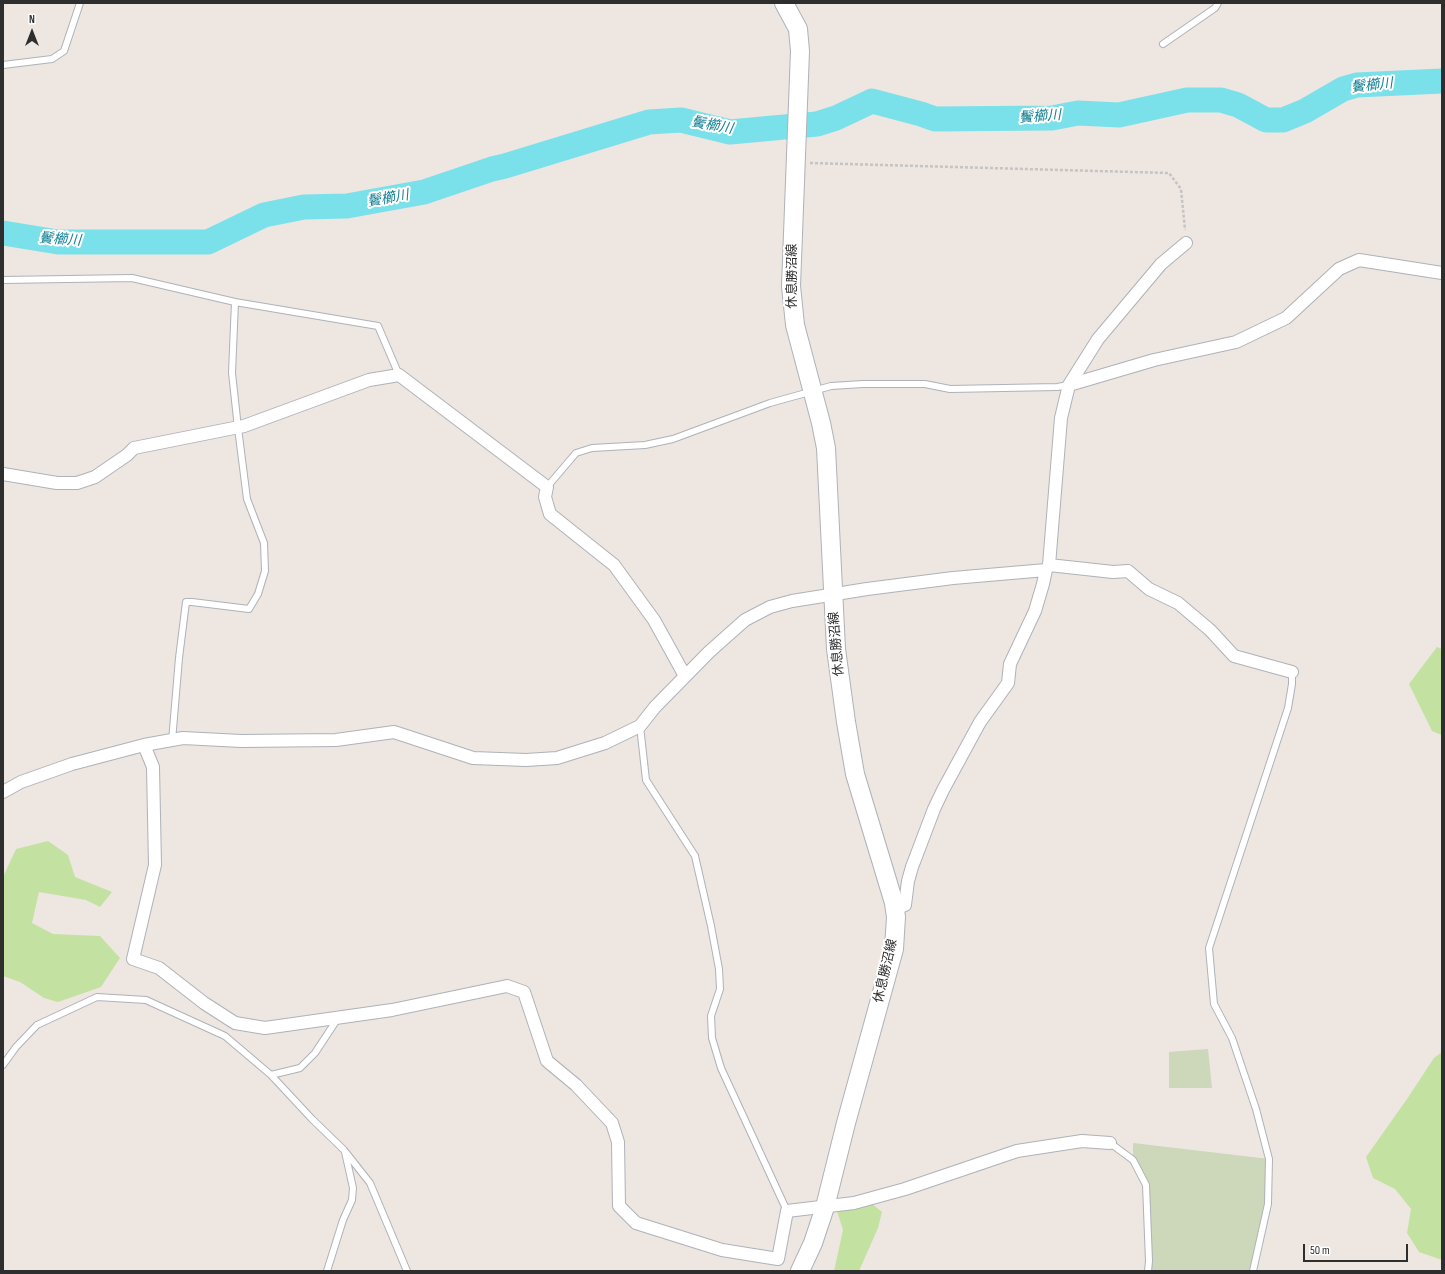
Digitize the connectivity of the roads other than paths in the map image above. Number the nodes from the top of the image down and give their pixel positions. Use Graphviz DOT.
graph roads {
  1 [pos="80,3"];
  2 [pos="784,3"];
  3 [pos="1218,3"];
  4 [pos="1163,44"];
  5 [pos="3,65"];
  6 [pos="1186,243"];
  7 [pos="1442,273"];
  8 [pos="3,280"];
  9 [pos="235,302"];
  10 [pos="399,375"];
  11 [pos="1069,385"];
  12 [pos="812,392"];
  13 [pos="238,428"];
  14 [pos="3,474"];
  15 [pos="547,487"];
  16 [pos="1048,567"];
  17 [pos="833,594"];
  18 [pos="1292,672"];
  19 [pos="685,676"];
  20 [pos="640,726"];
  21 [pos="172,741"];
  22 [pos="144,745"];
  23 [pos="3,792"];
  24 [pos="895,909"];
  25 [pos="338,1018"];
  26 [pos="3,1065"];
  27 [pos="271,1075"];
  28 [pos="1110,1143"];
  29 [pos="344,1150"];
  30 [pos="825,1207"];
  31 [pos="787,1211"];
  32 [pos="327,1271"];
  33 [pos="407,1271"];
  34 [pos="800,1271"];
  35 [pos="1148,1271"];
  36 [pos="1253,1271"];
  1 -- 5 [label="lane"];
  2 -- 12 [label="main road, 休息勝沼線"];
  3 -- 4 [label="lane"];
  6 -- 11 [label="street"];
  7 -- 11 [label="street"];
  8 -- 9 [label="lane"];
  9 -- 10 [label="lane"];
  9 -- 13 [label="lane"];
  10 -- 13 [label="street"];
  10 -- 15 [label="street"];
  11 -- 12 [label="lane"];
  11 -- 16 [label="street"];
  12 -- 15 [label="lane"];
  12 -- 17 [label="main road, 休息勝沼線"];
  13 -- 14 [label="street"];
  13 -- 21 [label="lane"];
  15 -- 19 [label="street"];
  16 -- 17 [label="street"];
  16 -- 18 [label="street"];
  16 -- 24 [label="street"];
  17 -- 19 [label="street"];
  17 -- 24 [label="main road, 休息勝沼線"];
  18 -- 36 [label="lane"];
  19 -- 20 [label="street"];
  20 -- 21 [label="street"];
  20 -- 31 [label="lane"];
  21 -- 22 [label="street"];
  22 -- 23 [label="street"];
  22 -- 25 [label="street"];
  24 -- 30 [label="main road, 休息勝沼線"];
  25 -- 27 [label="lane"];
  25 -- 31 [label="street"];
  26 -- 27 [label="lane"];
  27 -- 29 [label="lane"];
  28 -- 30 [label="street"];
  28 -- 35 [label="lane"];
  29 -- 32 [label="lane"];
  29 -- 33 [label="lane"];
  30 -- 31 [label="street"];
  30 -- 34 [label="main road, 休息勝沼線"];
}
